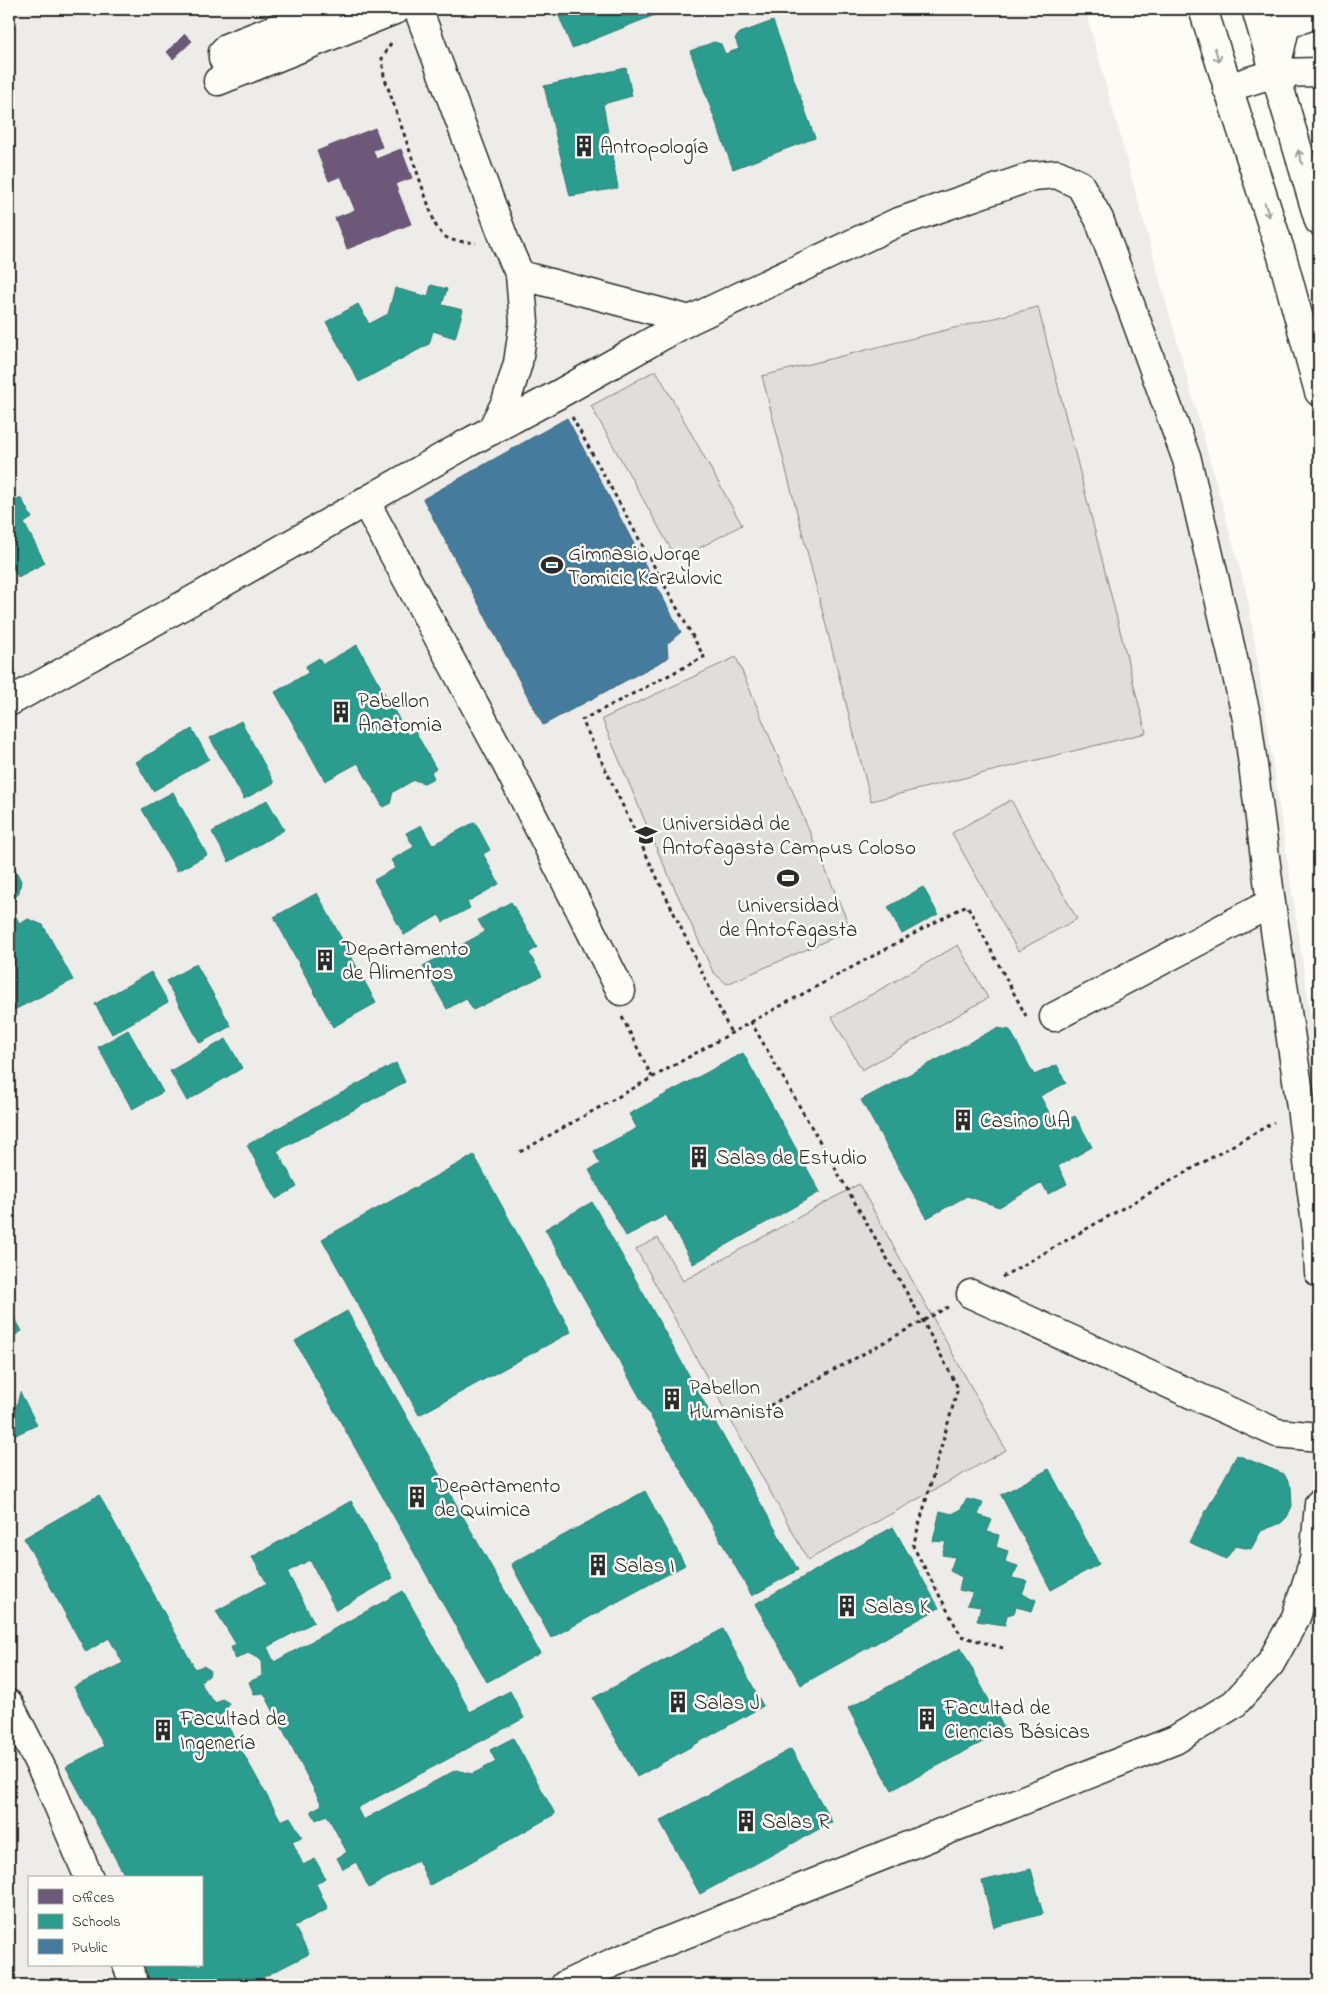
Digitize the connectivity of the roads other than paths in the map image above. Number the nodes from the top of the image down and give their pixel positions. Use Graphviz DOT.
graph roads {
  1 [pos="327,9"];
  2 [pos="1203,9"];
  3 [pos="1256,9"];
  4 [pos="1314,9"];
  5 [pos="388,11"];
  6 [pos="1319,72"];
  7 [pos="1275,73"];
  8 [pos="1227,88"];
  9 [pos="1319,220"];
  10 [pos="520,275"];
  11 [pos="690,320"];
  12 [pos="1319,392"];
  13 [pos="491,431"];
  14 [pos="365,501"];
  15 [pos="9,702"];
  16 [pos="1271,903"];
  17 [pos="621,1003"];
  18 [pos="1054,1017"];
  19 [pos="1313,1159"];
  20 [pos="1319,1273"];
  21 [pos="971,1294"];
  22 [pos="1319,1437"];
  23 [pos="1319,1504"];
  24 [pos="9,1704"];
  25 [pos="88,1876"];
  26 [pos="126,1966"];
  27 [pos="135,1985"];
  28 [pos="565,1985"];
  1 -- 5 [label="main road"];
  2 -- 8 [label="main road, one-way"];
  3 -- 7 [label="main road"];
  4 -- 7 [label="main road"];
  5 -- 10 [label="main road"];
  6 -- 7 [label="main road"];
  7 -- 8 [label="main road"];
  9 -- 7 [label="main road, one-way"];
  8 -- 12 [label="main road, one-way"];
  10 -- 11 [label="main road"];
  10 -- 13 [label="main road"];
  11 -- 13 [label="main road"];
  11 -- 16 [label="main road"];
  13 -- 14 [label="main road"];
  14 -- 15 [label="main road"];
  14 -- 17 [label="main road"];
  16 -- 18 [label="main road"];
  16 -- 19 [label="main road"];
  19 -- 20 [label="main road"];
  21 -- 22 [label="main road"];
  23 -- 28 [label="main road"];
  24 -- 25 [label="main road"];
  26 -- 27 [label="main road"];
}
